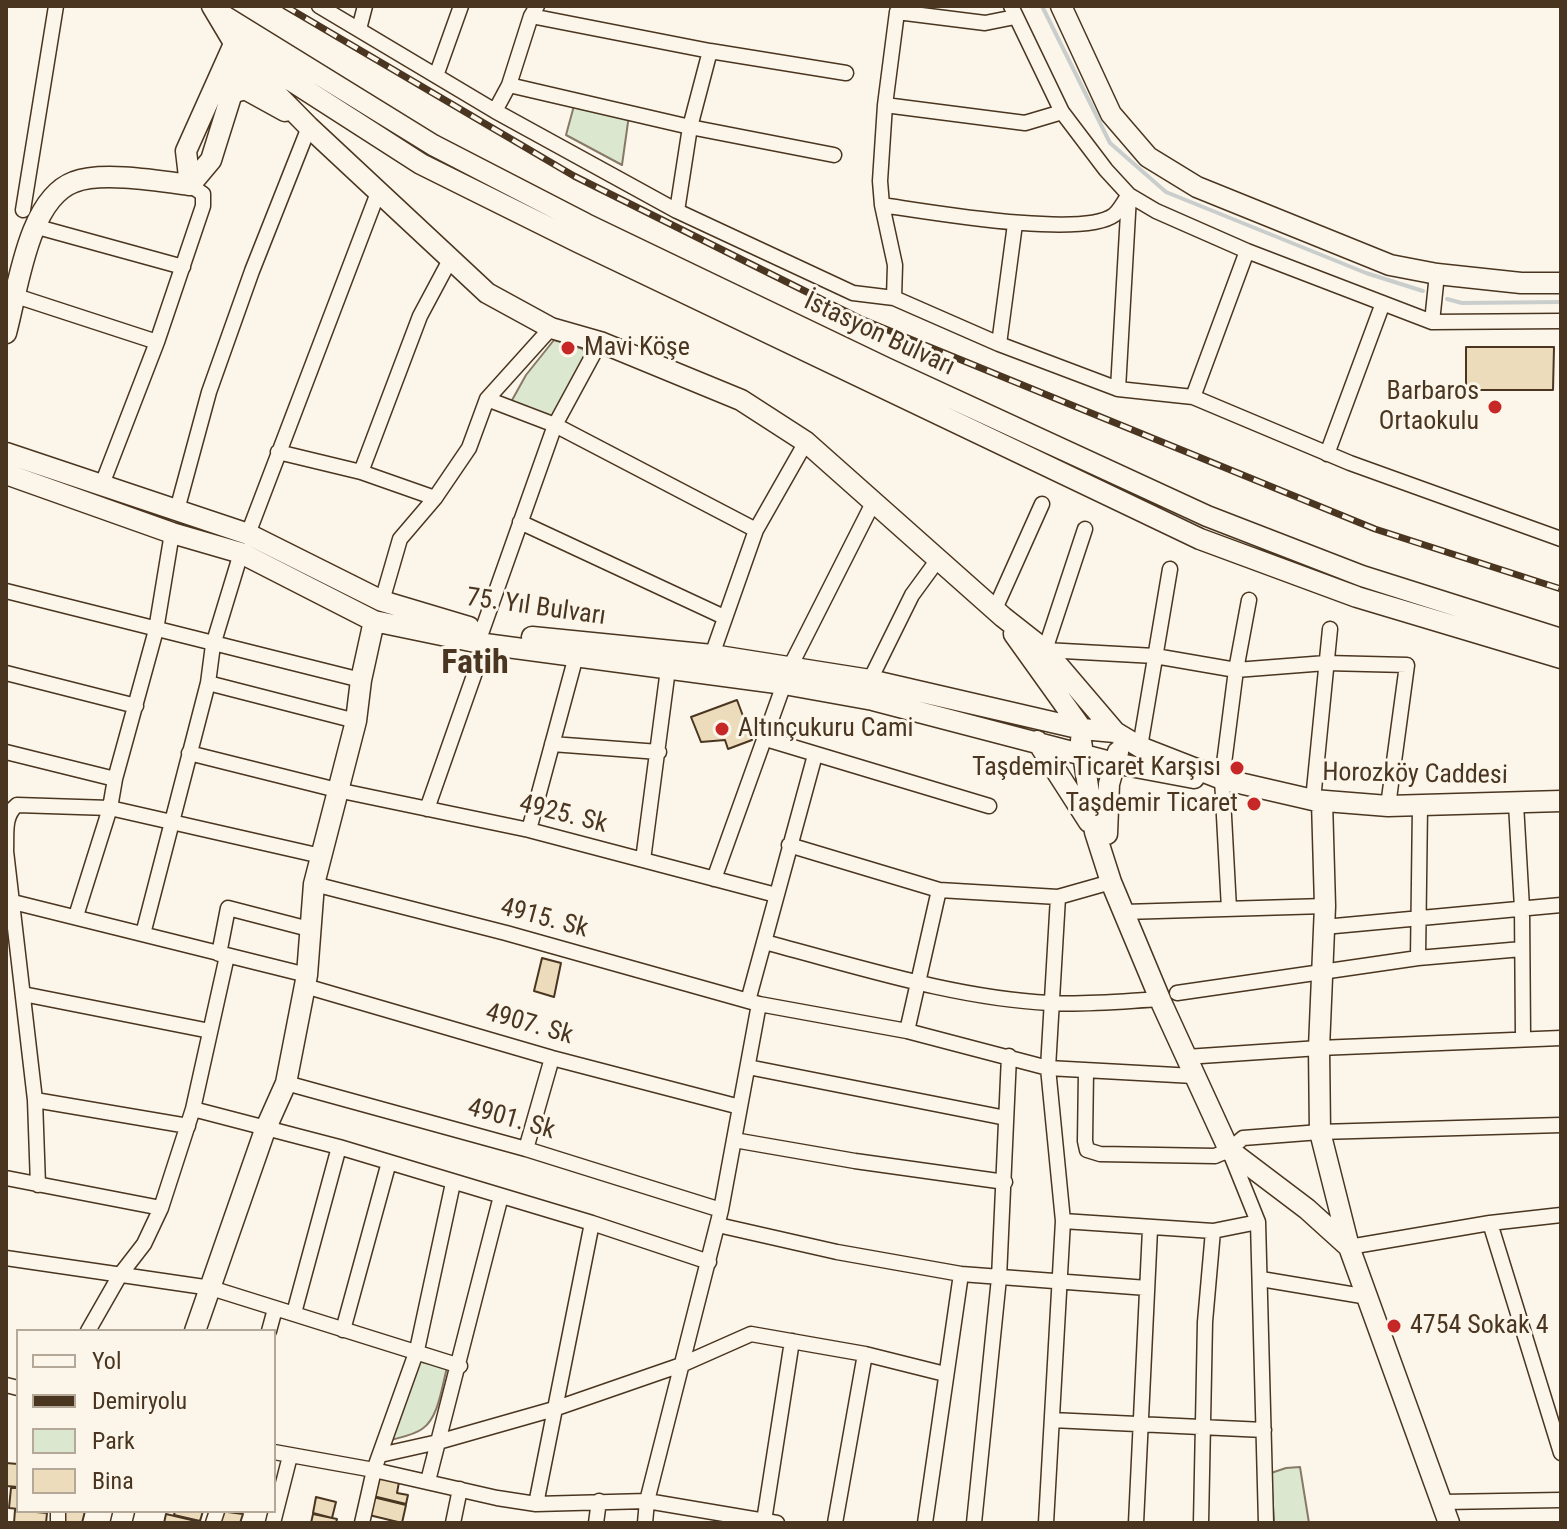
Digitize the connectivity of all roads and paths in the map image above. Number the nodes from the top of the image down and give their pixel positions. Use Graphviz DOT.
graph roads {
  1 [pos="56,6"];
  2 [pos="319,6"];
  3 [pos="365,6"];
  4 [pos="461,6"];
  5 [pos="1061,6"];
  6 [pos="208,7"];
  7 [pos="534,11"];
  8 [pos="1013,11"];
  9 [pos="359,29"];
  10 [pos="710,51"];
  11 [pos="236,66"];
  12 [pos="846,73"];
  13 [pos="436,76"];
  14 [pos="509,85"];
  15 [pos="885,105"];
  16 [pos="495,111"];
  17 [pos="1062,112"];
  18 [pos="306,124"];
  19 [pos="690,127"];
  20 [pos="834,155"];
  21 [pos="190,185"];
  22 [pos="379,190"];
  23 [pos="1129,195"];
  24 [pos="882,205"];
  25 [pos="6,208"];
  26 [pos="677,211"];
  27 [pos="32,216"];
  28 [pos="1015,224"];
  29 [pos="1247,251"];
  30 [pos="451,258"];
  31 [pos="183,267"];
  32 [pos="1437,274"];
  33 [pos="1561,283"];
  34 [pos="16,296"];
  35 [pos="894,298"];
  36 [pos="1383,303"];
  37 [pos="1561,321"];
  38 [pos="1432,322"];
  39 [pos="551,328"];
  40 [pos="6,333"];
  41 [pos="157,342"];
  42 [pos="600,342"];
  43 [pos="999,344"];
  44 [pos="1118,389"];
  45 [pos="1193,397"];
  46 [pos="487,399"];
  47 [pos="555,425"];
  48 [pos="806,442"];
  49 [pos="278,452"];
  50 [pos="6,453"];
  51 [pos="1327,454"];
  52 [pos="361,472"];
  53 [pos="6,474"];
  54 [pos="101,487"];
  55 [pos="435,498"];
  56 [pos="874,501"];
  57 [pos="1042,504"];
  58 [pos="177,510"];
  59 [pos="520,522"];
  60 [pos="1085,529"];
  61 [pos="756,530"];
  62 [pos="172,533"];
  63 [pos="1561,539"];
  64 [pos="245,544"];
  65 [pos="939,558"];
  66 [pos="1170,569"];
  67 [pos="6,591"];
  68 [pos="1249,600"];
  69 [pos="382,601"];
  70 [pos="999,613"];
  71 [pos="724,617"];
  72 [pos="374,621"];
  73 [pos="1330,629"];
  74 [pos="156,630"];
  75 [pos="484,637"];
  76 [pos="1561,639"];
  77 [pos="213,645"];
  78 [pos="1045,650"];
  79 [pos="712,655"];
  80 [pos="576,656"];
  81 [pos="1155,656"];
  82 [pos="1561,658"];
  83 [pos="1326,663"];
  84 [pos="668,669"];
  85 [pos="1236,670"];
  86 [pos="6,673"];
  87 [pos="787,676"];
  88 [pos="361,680"];
  89 [pos="870,680"];
  90 [pos="208,683"];
  91 [pos="136,706"];
  92 [pos="356,721"];
  93 [pos="1082,729"];
  94 [pos="1115,732"];
  95 [pos="766,739"];
  96 [pos="1037,741"];
  97 [pos="552,744"];
  98 [pos="1140,747"];
  99 [pos="6,752"];
  100 [pos="659,752"];
  101 [pos="189,753"];
  102 [pos="815,755"];
  103 [pos="1084,755"];
  104 [pos="1114,763"];
  105 [pos="115,779"];
  106 [pos="1222,779"];
  107 [pos="337,790"];
  108 [pos="1318,800"];
  109 [pos="1561,801"];
  110 [pos="1516,804"];
  111 [pos="989,806"];
  112 [pos="1388,806"];
  113 [pos="1420,806"];
  114 [pos="110,808"];
  115 [pos="427,809"];
  116 [pos="172,822"];
  117 [pos="529,830"];
  118 [pos="1095,832"];
  119 [pos="789,845"];
  120 [pos="6,851"];
  121 [pos="321,856"];
  122 [pos="643,860"];
  123 [pos="1109,875"];
  124 [pos="714,879"];
  125 [pos="314,884"];
  126 [pos="939,890"];
  127 [pos="776,895"];
  128 [pos="1058,897"];
  129 [pos="13,902"];
  130 [pos="1561,905"];
  131 [pos="1325,906"];
  132 [pos="1522,908"];
  133 [pos="1229,909"];
  134 [pos="1124,912"];
  135 [pos="76,916"];
  136 [pos="1418,920"];
  137 [pos="1324,927"];
  138 [pos="309,929"];
  139 [pos="143,934"];
  140 [pos="764,942"];
  141 [pos="1522,949"];
  142 [pos="223,955"];
  143 [pos="1418,958"];
  144 [pos="1323,972"];
  145 [pos="306,980"];
  146 [pos="920,982"];
  147 [pos="23,994"];
  148 [pos="1168,996"];
  149 [pos="754,1002"];
  150 [pos="1051,1004"];
  151 [pos="210,1031"];
  152 [pos="907,1031"];
  153 [pos="1523,1037"];
  154 [pos="1561,1038"];
  155 [pos="1319,1048"];
  156 [pos="1009,1056"];
  157 [pos="552,1058"];
  158 [pos="748,1067"];
  159 [pos="1190,1067"];
  160 [pos="1048,1068"];
  161 [pos="1086,1071"];
  162 [pos="286,1083"];
  163 [pos="35,1100"];
  164 [pos="740,1107"];
  165 [pos="193,1109"];
  166 [pos="1006,1118"];
  167 [pos="1561,1125"];
  168 [pos="188,1126"];
  169 [pos="265,1130"];
  170 [pos="1320,1132"];
  171 [pos="734,1140"];
  172 [pos="339,1147"];
  173 [pos="526,1149"];
  174 [pos="1229,1150"];
  175 [pos="389,1162"];
  176 [pos="6,1178"];
  177 [pos="1005,1182"];
  178 [pos="453,1183"];
  179 [pos="38,1185"];
  180 [pos="501,1196"];
  181 [pos="161,1208"];
  182 [pos="1561,1215"];
  183 [pos="720,1218"];
  184 [pos="1063,1221"];
  185 [pos="1258,1222"];
  186 [pos="592,1223"];
  187 [pos="1490,1223"];
  188 [pos="1150,1229"];
  189 [pos="1213,1231"];
  190 [pos="1349,1247"];
  191 [pos="6,1258"];
  192 [pos="709,1262"];
  193 [pos="961,1274"];
  194 [pos="120,1275"];
  195 [pos="999,1278"];
  196 [pos="1261,1279"];
  197 [pos="1061,1281"];
  198 [pos="211,1288"];
  199 [pos="1147,1288"];
  200 [pos="1368,1297"];
  201 [pos="275,1309"];
  202 [pos="294,1313"];
  203 [pos="89,1329"];
  204 [pos="196,1329"];
  205 [pos="270,1329"];
  206 [pos="343,1330"];
  207 [pos="792,1341"];
  208 [pos="417,1350"];
  209 [pos="865,1354"];
  210 [pos="681,1365"];
  211 [pos="460,1366"];
  212 [pos="945,1374"];
  213 [pos="554,1409"];
  214 [pos="1052,1420"];
  215 [pos="1142,1426"];
  216 [pos="1204,1426"];
  217 [pos="1264,1430"];
  218 [pos="438,1442"];
  219 [pos="276,1452"];
  220 [pos="1561,1453"];
  221 [pos="380,1455"];
  222 [pos="290,1456"];
  223 [pos="374,1470"];
  224 [pos="428,1481"];
  225 [pos="460,1489"];
  226 [pos="1561,1500"];
  227 [pos="599,1501"];
  228 [pos="647,1501"];
  229 [pos="1443,1502"];
  230 [pos="536,1504"];
  231 [pos="276,1511"];
  232 [pos="734,1519"];
  233 [pos="770,1522"];
  234 [pos="362,1523"];
  235 [pos="453,1523"];
  236 [pos="596,1523"];
  237 [pos="645,1523"];
  238 [pos="835,1523"];
  239 [pos="925,1523"];
  240 [pos="974,1523"];
  241 [pos="1046,1523"];
  242 [pos="1136,1523"];
  243 [pos="1201,1523"];
  244 [pos="1266,1523"];
  245 [pos="1449,1523"];
  1 -- 27 [label="street"];
  2 -- 9 [label="street"];
  3 -- 9 [label="street"];
  4 -- 13 [label="street"];
  5 -- 32 [label="street"];
  6 -- 11 [label="street"];
  6 -- 11 [label="street, İstasyon Bulvarı"];
  6 -- 76 [label="street, İstasyon Bulvarı"];
  7 -- 10 [label="street"];
  7 -- 14 [label="street"];
  8 -- 15 [label="street"];
  8 -- 17 [label="street"];
  9 -- 13 [label="street"];
  10 -- 12 [label="street"];
  10 -- 19 [label="street"];
  11 -- 18 [label="street"];
  11 -- 18 [label="street"];
  11 -- 21 [label="street"];
  11 -- 21 [label="street"];
  11 -- 82 [label="street, İstasyon Bulvarı"];
  13 -- 16 [label="street"];
  14 -- 16 [label="street"];
  14 -- 19 [label="street"];
  15 -- 17 [label="street"];
  15 -- 24 [label="street"];
  16 -- 26 [label="street"];
  17 -- 23 [label="street"];
  18 -- 22 [label="street"];
  18 -- 58 [label="street"];
  19 -- 20 [label="street"];
  19 -- 26 [label="street"];
  21 -- 27 [label="street"];
  21 -- 31 [label="street"];
  22 -- 30 [label="street"];
  22 -- 49 [label="street"];
  23 -- 28 [label="street"];
  23 -- 29 [label="street"];
  23 -- 44 [label="street"];
  24 -- 28 [label="street"];
  24 -- 35 [label="street"];
  25 -- 27 [label="street"];
  26 -- 35 [label="street"];
  27 -- 31 [label="street"];
  27 -- 34 [label="street"];
  28 -- 43 [label="street"];
  29 -- 36 [label="street"];
  29 -- 45 [label="street"];
  30 -- 39 [label="street"];
  30 -- 52 [label="street"];
  31 -- 41 [label="street"];
  32 -- 33 [label="street"];
  32 -- 38 [label="street"];
  34 -- 40 [label="street"];
  34 -- 41 [label="street"];
  35 -- 43 [label="street"];
  36 -- 38 [label="street"];
  36 -- 51 [label="street"];
  37 -- 38 [label="street"];
  39 -- 42 [label="street"];
  39 -- 46 [label="street"];
  41 -- 54 [label="street"];
  42 -- 47 [label="street"];
  42 -- 48 [label="street"];
  43 -- 44 [label="street"];
  44 -- 45 [label="street"];
  45 -- 51 [label="street"];
  46 -- 47 [label="street"];
  46 -- 55 [label="street"];
  47 -- 59 [label="street"];
  47 -- 61 [label="street"];
  48 -- 56 [label="street"];
  48 -- 61 [label="street"];
  49 -- 52 [label="street"];
  49 -- 64 [label="street"];
  50 -- 54 [label="street, 75. Yıl Bulvarı"];
  51 -- 63 [label="street"];
  52 -- 55 [label="street"];
  53 -- 62 [label="street, 75. Yıl Bulvarı"];
  54 -- 58 [label="street, 75. Yıl Bulvarı"];
  55 -- 69 [label="street"];
  56 -- 65 [label="street"];
  56 -- 87 [label="street"];
  57 -- 70 [label="street"];
  58 -- 64 [label="street, 75. Yıl Bulvarı"];
  59 -- 71 [label="street"];
  59 -- 75 [label="street"];
  60 -- 78 [label="street"];
  61 -- 71 [label="street"];
  62 -- 64 [label="street, 75. Yıl Bulvarı"];
  62 -- 74 [label="street"];
  64 -- 69 [label="street, 75. Yıl Bulvarı"];
  64 -- 72 [label="street, 75. Yıl Bulvarı"];
  64 -- 77 [label="street"];
  65 -- 70 [label="street"];
  65 -- 89 [label="street"];
  66 -- 81 [label="street"];
  67 -- 74 [label="street"];
  68 -- 85 [label="street"];
  69 -- 75 [label="street, 75. Yıl Bulvarı"];
  70 -- 78 [label="street"];
  70 -- 93 [label="street"];
  71 -- 79 [label="street"];
  72 -- 75 [label="street, 75. Yıl Bulvarı"];
  72 -- 88 [label="street"];
  73 -- 83 [label="street"];
  74 -- 77 [label="street"];
  74 -- 91 [label="street"];
  75 -- 79 [label="street, 75. Yıl Bulvarı"];
  75 -- 80 [label="street, 75. Yıl Bulvarı"];
  75 -- 115 [label="street"];
  77 -- 88 [label="street"];
  77 -- 90 [label="street"];
  78 -- 81 [label="street"];
  78 -- 94 [label="street"];
  79 -- 87 [label="street, 75. Yıl Bulvarı"];
  80 -- 84 [label="street, 75. Yıl Bulvarı"];
  80 -- 97 [label="street"];
  81 -- 85 [label="street"];
  81 -- 98 [label="street"];
  83 -- 85 [label="street"];
  83 -- 108 [label="street"];
  83 -- 112 [label="street"];
  84 -- 87 [label="street, 75. Yıl Bulvarı"];
  84 -- 100 [label="street"];
  85 -- 106 [label="street"];
  86 -- 91 [label="street"];
  87 -- 89 [label="street, 75. Yıl Bulvarı"];
  87 -- 95 [label="street"];
  87 -- 96 [label="street"];
  88 -- 92 [label="street"];
  89 -- 93 [label="street, 75. Yıl Bulvarı"];
  90 -- 92 [label="street"];
  90 -- 101 [label="street"];
  91 -- 105 [label="street"];
  92 -- 107 [label="street"];
  93 -- 94 [label="street, 75. Yıl Bulvarı"];
  93 -- 103 [label="street"];
  94 -- 98 [label="street"];
  94 -- 104 [label="street"];
  95 -- 102 [label="street"];
  95 -- 124 [label="street"];
  96 -- 103 [label="street"];
  96 -- 118 [label="street"];
  97 -- 100 [label="street"];
  97 -- 117 [label="street"];
  98 -- 106 [label="street"];
  99 -- 105 [label="street"];
  100 -- 122 [label="street"];
  101 -- 107 [label="street, 4925. Sk"];
  101 -- 116 [label="street"];
  102 -- 111 [label="street"];
  102 -- 119 [label="street"];
  103 -- 104 [label="street"];
  103 -- 118 [label="street"];
  104 -- 106 [label="street"];
  104 -- 123 [label="street"];
  105 -- 114 [label="street"];
  106 -- 108 [label="street, Horozköy Caddesi"];
  106 -- 133 [label="street"];
  107 -- 115 [label="street, 4925. Sk"];
  107 -- 121 [label="street"];
  108 -- 112 [label="street, Horozköy Caddesi"];
  108 -- 131 [label="street"];
  109 -- 110 [label="street, Horozköy Caddesi"];
  110 -- 113 [label="street, Horozköy Caddesi"];
  110 -- 132 [label="street"];
  112 -- 113 [label="street, Horozköy Caddesi"];
  113 -- 136 [label="street"];
  114 -- 116 [label="street"];
  114 -- 120 [label="street"];
  114 -- 135 [label="street"];
  115 -- 117 [label="street, 4925. Sk"];
  116 -- 121 [label="street"];
  116 -- 139 [label="street"];
  117 -- 122 [label="street, 4925. Sk"];
  118 -- 123 [label="street"];
  119 -- 126 [label="street"];
  119 -- 127 [label="street"];
  120 -- 129 [label="street"];
  121 -- 125 [label="street"];
  122 -- 124 [label="street, 4925. Sk"];
  123 -- 128 [label="street"];
  123 -- 134 [label="street"];
  124 -- 127 [label="street, 4925. Sk"];
  125 -- 138 [label="street"];
  125 -- 149 [label="street, 4915. Sk"];
  126 -- 128 [label="street"];
  126 -- 146 [label="street"];
  127 -- 140 [label="street"];
  128 -- 150 [label="street"];
  129 -- 135 [label="street, 4907. Sk"];
  129 -- 147 [label="street"];
  130 -- 132 [label="street"];
  131 -- 133 [label="street"];
  131 -- 137 [label="street"];
  132 -- 136 [label="street"];
  132 -- 141 [label="street"];
  133 -- 134 [label="street"];
  134 -- 148 [label="street"];
  135 -- 139 [label="street, 4907. Sk"];
  136 -- 137 [label="street"];
  136 -- 143 [label="street"];
  137 -- 144 [label="street"];
  138 -- 142 [label="street"];
  138 -- 145 [label="street"];
  139 -- 142 [label="street, 4907. Sk"];
  140 -- 146 [label="street"];
  140 -- 149 [label="street"];
  141 -- 143 [label="street"];
  141 -- 153 [label="street"];
  142 -- 145 [label="street, 4907. Sk"];
  142 -- 151 [label="street"];
  143 -- 144 [label="street"];
  144 -- 148 [label="street"];
  144 -- 155 [label="street"];
  145 -- 157 [label="street, 4907. Sk"];
  145 -- 162 [label="street"];
  146 -- 150 [label="street"];
  146 -- 152 [label="street"];
  147 -- 151 [label="street"];
  147 -- 163 [label="street"];
  148 -- 150 [label="street"];
  148 -- 159 [label="street"];
  149 -- 152 [label="street, 4915. Sk"];
  149 -- 158 [label="street"];
  150 -- 160 [label="street"];
  151 -- 165 [label="street"];
  152 -- 156 [label="street, 4915. Sk"];
  153 -- 154 [label="street, 4915. Sk"];
  153 -- 155 [label="street, 4915. Sk"];
  155 -- 159 [label="street, 4915. Sk"];
  155 -- 170 [label="street"];
  156 -- 160 [label="street, 4915. Sk"];
  156 -- 166 [label="street"];
  157 -- 164 [label="street, 4907. Sk"];
  157 -- 173 [label="street"];
  158 -- 164 [label="street"];
  158 -- 166 [label="street"];
  159 -- 161 [label="street, 4915. Sk"];
  159 -- 174 [label="street"];
  160 -- 161 [label="street, 4915. Sk"];
  160 -- 184 [label="street"];
  161 -- 174 [label="street"];
  162 -- 169 [label="street"];
  162 -- 173 [label="street, 4901. Sk"];
  163 -- 168 [label="street"];
  163 -- 179 [label="street"];
  164 -- 171 [label="street"];
  165 -- 168 [label="street"];
  165 -- 169 [label="street"];
  166 -- 177 [label="street"];
  167 -- 170 [label="street"];
  168 -- 181 [label="street"];
  169 -- 172 [label="street"];
  169 -- 198 [label="street"];
  170 -- 174 [label="street"];
  170 -- 190 [label="street"];
  171 -- 177 [label="street"];
  171 -- 183 [label="street"];
  172 -- 175 [label="street"];
  172 -- 202 [label="street"];
  173 -- 183 [label="street, 4901. Sk"];
  174 -- 185 [label="street"];
  174 -- 190 [label="street"];
  175 -- 178 [label="street"];
  175 -- 206 [label="street"];
  176 -- 179 [label="street"];
  177 -- 195 [label="street"];
  178 -- 180 [label="street"];
  178 -- 208 [label="street"];
  179 -- 181 [label="street"];
  180 -- 186 [label="street"];
  180 -- 211 [label="street"];
  181 -- 194 [label="street"];
  182 -- 187 [label="street"];
  183 -- 192 [label="street"];
  183 -- 193 [label="street, 4901. Sk"];
  184 -- 188 [label="street"];
  184 -- 197 [label="street"];
  185 -- 189 [label="street"];
  185 -- 196 [label="street"];
  186 -- 192 [label="street"];
  186 -- 213 [label="street"];
  187 -- 190 [label="street"];
  187 -- 220 [label="street"];
  188 -- 189 [label="street"];
  188 -- 199 [label="street"];
  189 -- 216 [label="street"];
  190 -- 200 [label="street"];
  191 -- 194 [label="street"];
  192 -- 210 [label="street"];
  193 -- 195 [label="street, 4901. Sk"];
  193 -- 212 [label="street"];
  194 -- 198 [label="street"];
  194 -- 203 [label="street"];
  195 -- 197 [label="street, 4901. Sk"];
  195 -- 240 [label="street"];
  196 -- 200 [label="street"];
  196 -- 217 [label="street"];
  197 -- 199 [label="street, 4901. Sk"];
  197 -- 214 [label="street"];
  198 -- 201 [label="street"];
  198 -- 204 [label="street"];
  199 -- 215 [label="street"];
  200 -- 229 [label="street"];
  201 -- 202 [label="street"];
  201 -- 205 [label="street"];
  202 -- 206 [label="street"];
  206 -- 208 [label="street"];
  207 -- 209 [label="street"];
  207 -- 210 [label="street"];
  207 -- 233 [label="street"];
  208 -- 211 [label="street"];
  208 -- 221 [label="street"];
  209 -- 212 [label="street"];
  209 -- 238 [label="street"];
  210 -- 213 [label="street"];
  210 -- 228 [label="street"];
  211 -- 218 [label="street"];
  212 -- 239 [label="street"];
  213 -- 218 [label="street"];
  213 -- 230 [label="street"];
  214 -- 215 [label="street"];
  214 -- 241 [label="street"];
  215 -- 216 [label="street"];
  215 -- 242 [label="street"];
  216 -- 217 [label="street"];
  216 -- 243 [label="street"];
  217 -- 244 [label="street"];
  218 -- 221 [label="street"];
  218 -- 224 [label="street"];
  219 -- 222 [label="street"];
  221 -- 223 [label="street"];
  222 -- 223 [label="street"];
  222 -- 231 [label="street"];
  223 -- 224 [label="street"];
  223 -- 234 [label="street"];
  224 -- 225 [label="street"];
  225 -- 230 [label="street"];
  225 -- 235 [label="street"];
  226 -- 229 [label="street"];
  227 -- 228 [label="street"];
  227 -- 230 [label="street"];
  227 -- 236 [label="street"];
  228 -- 232 [label="street"];
  228 -- 237 [label="street"];
  229 -- 245 [label="street"];
  232 -- 233 [label="street"];
}
